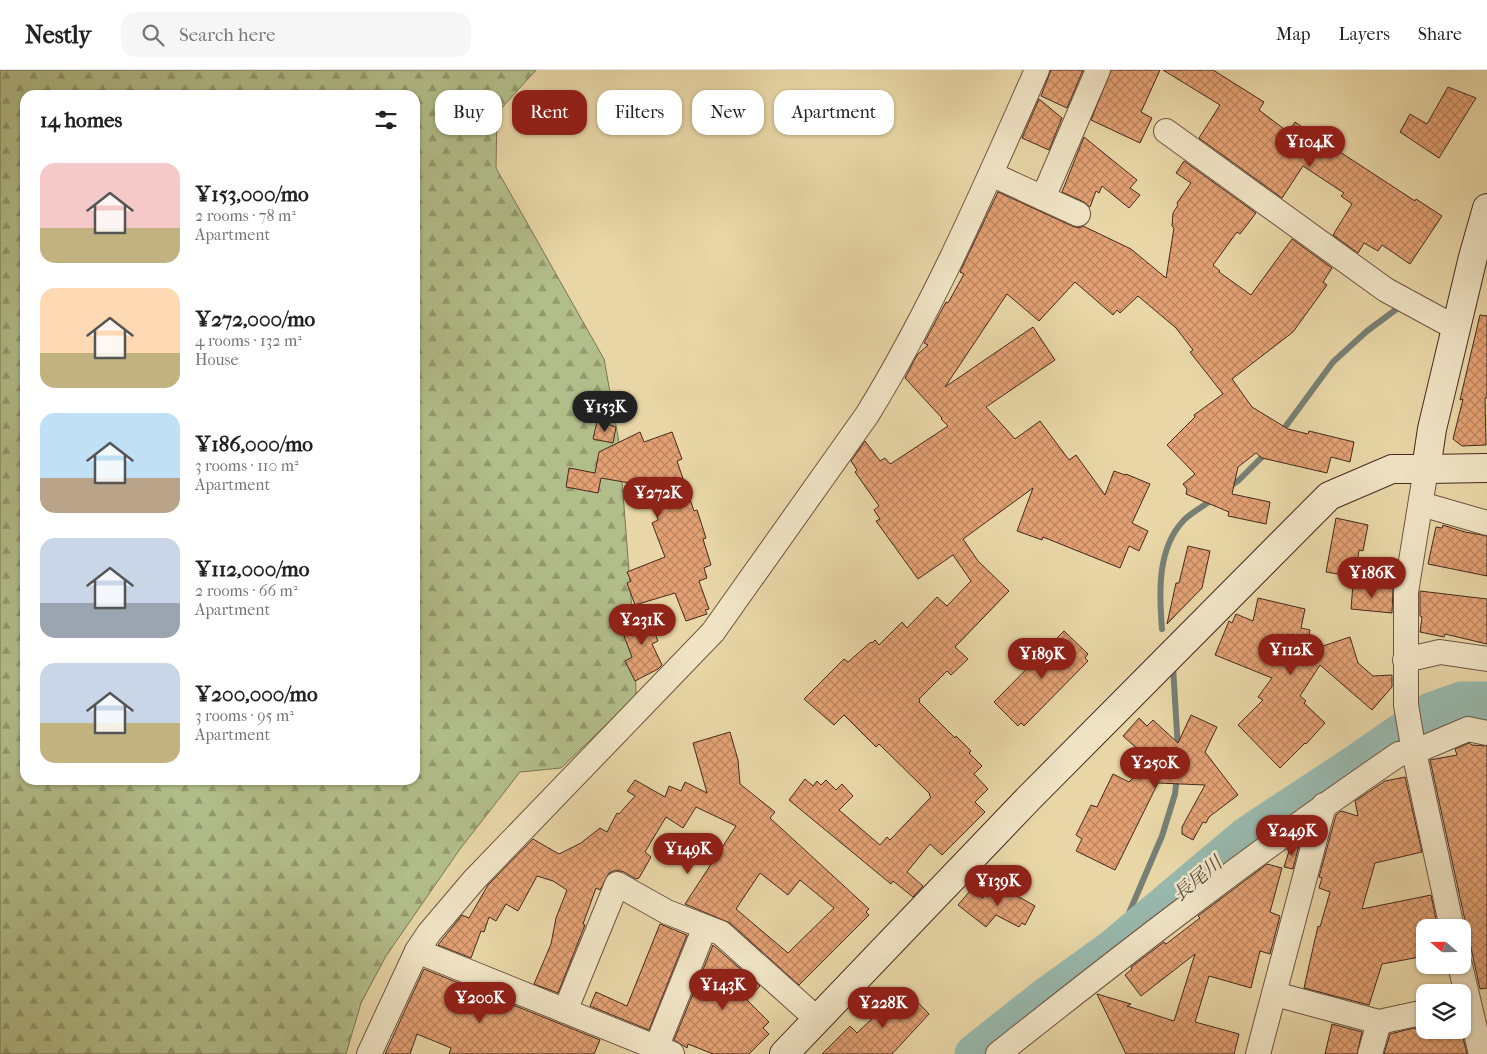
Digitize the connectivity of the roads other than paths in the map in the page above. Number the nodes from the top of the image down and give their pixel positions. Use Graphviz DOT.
graph roads {
  1 [pos="1037,70"];
  2 [pos="1098,70"];
  3 [pos="1166,131"];
  4 [pos="991,174"];
  5 [pos="1044,198"];
  6 [pos="1487,208"];
  7 [pos="1078,214"];
  8 [pos="1480,255"];
  9 [pos="1456,328"];
  10 [pos="1426,468"];
  11 [pos="1487,468"];
  12 [pos="1420,504"];
  13 [pos="1487,523"];
  14 [pos="1487,659"];
  15 [pos="1405,660"];
  16 [pos="1487,733"];
  17 [pos="1413,745"];
  18 [pos="1324,805"];
  19 [pos="1450,919"];
  20 [pos="705,927"];
  21 [pos="418,951"];
  22 [pos="1274,994"];
  23 [pos="565,1011"];
  24 [pos="1416,1014"];
  25 [pos="817,1019"];
  26 [pos="1379,1022"];
  27 [pos="1471,1022"];
  28 [pos="664,1051"];
  29 [pos="369,1054"];
  30 [pos="784,1054"];
  31 [pos="998,1054"];
  32 [pos="1258,1054"];
  33 [pos="1370,1054"];
  34 [pos="1481,1054"];
  1 -- 4 [label="street"];
  2 -- 5 [label="street"];
  3 -- 9 [label="street"];
  4 -- 5 [label="street"];
  4 -- 21 [label="street"];
  5 -- 7 [label="street"];
  6 -- 8 [label="street"];
  8 -- 9 [label="street"];
  9 -- 10 [label="street"];
  10 -- 11 [label="street"];
  10 -- 12 [label="street"];
  10 -- 25 [label="street"];
  12 -- 13 [label="street"];
  12 -- 15 [label="street"];
  14 -- 15 [label="street"];
  15 -- 17 [label="street"];
  16 -- 17 [label="street"];
  17 -- 18 [label="street"];
  17 -- 19 [label="street"];
  18 -- 22 [label="street"];
  18 -- 31 [label="street"];
  20 -- 23 [label="street"];
  20 -- 25 [label="street"];
  20 -- 28 [label="street"];
  21 -- 23 [label="street"];
  21 -- 29 [label="street"];
  22 -- 26 [label="street"];
  22 -- 32 [label="street"];
  23 -- 28 [label="street"];
  24 -- 26 [label="street"];
  25 -- 30 [label="street"];
  26 -- 33 [label="street"];
  27 -- 34 [label="street"];
}
